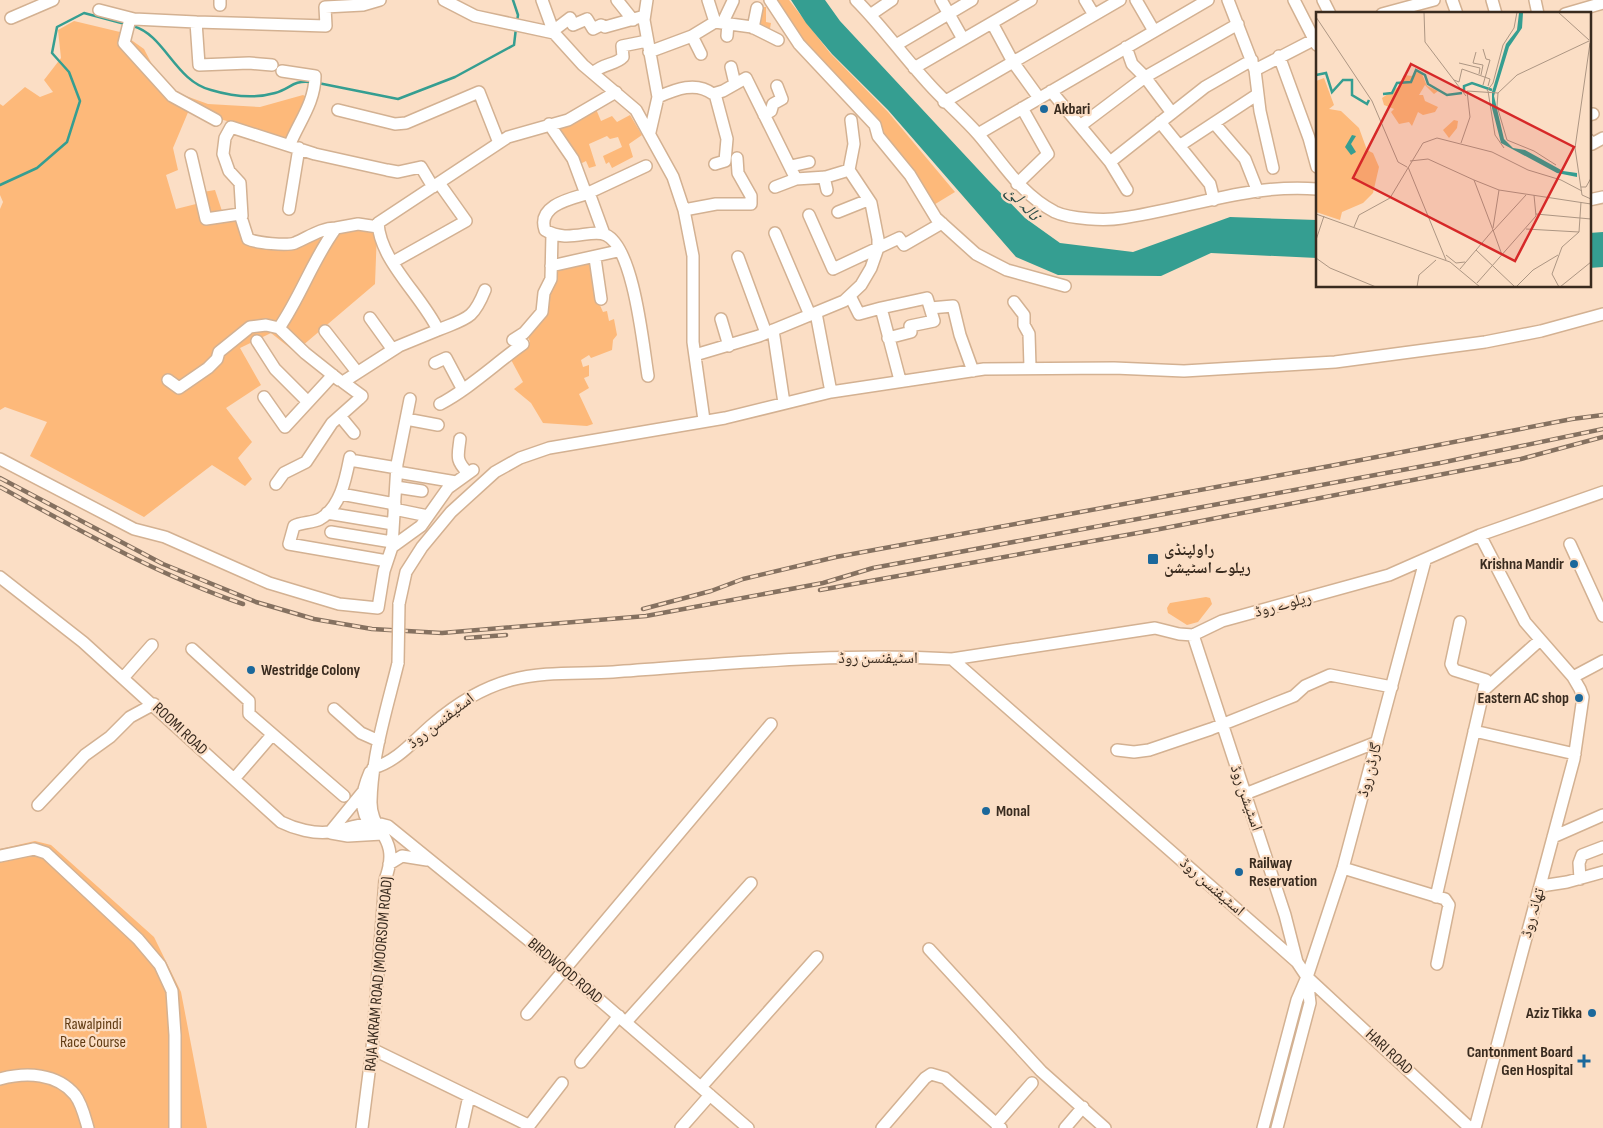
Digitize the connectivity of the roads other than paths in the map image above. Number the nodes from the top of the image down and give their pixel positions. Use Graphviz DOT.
graph roads {
  1 [pos="53,0"];
  2 [pos="380,0"];
  3 [pos="444,0"];
  4 [pos="542,0"];
  5 [pos="617,0"];
  6 [pos="647,0"];
  7 [pos="654,0"];
  8 [pos="708,0"];
  9 [pos="770,0"];
  10 [pos="856,0"];
  11 [pos="867,0"];
  12 [pos="892,0"];
  13 [pos="941,0"];
  14 [pos="972,0"];
  15 [pos="1086,0"];
  16 [pos="1120,0"];
  17 [pos="1136,0"];
  18 [pos="1208,0"];
  19 [pos="1228,0"];
  20 [pos="1294,0"];
  21 [pos="1323,0"];
  22 [pos="1434,0"];
  23 [pos="1452,0"];
  24 [pos="733,1"];
  25 [pos="1028,1"];
  26 [pos="1603,3"];
  27 [pos="1411,7"];
  28 [pos="757,8"];
  29 [pos="98,10"];
  30 [pos="1329,12"];
  31 [pos="1390,12"];
  32 [pos="1456,12"];
  33 [pos="1572,12"];
  34 [pos="872,13"];
  35 [pos="949,15"];
  36 [pos="1094,15"];
  37 [pos="11,18"];
  38 [pos="130,19"];
  39 [pos="641,19"];
  40 [pos="196,22"];
  41 [pos="722,22"];
  42 [pos="992,23"];
  43 [pos="1238,24"];
  44 [pos="756,31"];
  45 [pos="1154,31"];
  46 [pos="554,32"];
  47 [pos="692,36"];
  48 [pos="727,36"];
  49 [pos="778,40"];
  50 [pos="963,40"];
  51 [pos="1316,41"];
  52 [pos="896,45"];
  53 [pos="648,47"];
  54 [pos="1126,47"];
  55 [pos="701,54"];
  56 [pos="1279,56"];
  57 [pos="1013,62"];
  58 [pos="1253,65"];
  59 [pos="730,67"];
  60 [pos="914,68"];
  61 [pos="593,73"];
  62 [pos="1145,78"];
  63 [pos="735,84"];
  64 [pos="777,86"];
  65 [pos="1052,91"];
  66 [pos="616,92"];
  67 [pos="715,94"];
  68 [pos="1258,94"];
  69 [pos="658,97"];
  70 [pos="1039,98"];
  71 [pos="944,102"];
  72 [pos="1022,108"];
  73 [pos="338,110"];
  74 [pos="1172,113"];
  75 [pos="764,115"];
  76 [pos="216,120"];
  77 [pos="851,120"];
  78 [pos="1160,122"];
  79 [pos="1214,123"];
  80 [pos="549,124"];
  81 [pos="1080,126"];
  82 [pos="650,132"];
  83 [pos="978,134"];
  84 [pos="1603,138"];
  85 [pos="1590,141"];
  86 [pos="499,143"];
  87 [pos="295,146"];
  88 [pos="1179,146"];
  89 [pos="191,155"];
  90 [pos="737,158"];
  91 [pos="809,162"];
  92 [pos="1110,162"];
  93 [pos="715,164"];
  94 [pos="1316,164"];
  95 [pos="646,166"];
  96 [pos="791,166"];
  97 [pos="1273,168"];
  98 [pos="849,170"];
  99 [pos="824,177"];
  100 [pos="796,179"];
  101 [pos="1017,184"];
  102 [pos="436,185"];
  103 [pos="776,187"];
  104 [pos="1316,189"];
  105 [pos="828,190"];
  106 [pos="1127,190"];
  107 [pos="1258,192"];
  108 [pos="587,193"];
  109 [pos="1603,197"];
  110 [pos="868,200"];
  111 [pos="1214,200"];
  112 [pos="1590,200"];
  113 [pos="289,209"];
  114 [pos="684,210"];
  115 [pos="838,212"];
  116 [pos="809,215"];
  117 [pos="242,216"];
  118 [pos="942,224"];
  119 [pos="378,227"];
  120 [pos="336,228"];
  121 [pos="774,233"];
  122 [pos="552,234"];
  123 [pos="604,234"];
  124 [pos="878,248"];
  125 [pos="618,251"];
  126 [pos="738,257"];
  127 [pos="596,258"];
  128 [pos="393,262"];
  129 [pos="551,266"];
  130 [pos="1065,286"];
  131 [pos="485,290"];
  132 [pos="850,296"];
  133 [pos="601,299"];
  134 [pos="1014,302"];
  135 [pos="881,308"];
  136 [pos="930,308"];
  137 [pos="813,314"];
  138 [pos="1603,314"];
  139 [pos="370,318"];
  140 [pos="721,319"];
  141 [pos="279,328"];
  142 [pos="438,330"];
  143 [pos="326,331"];
  144 [pos="770,332"];
  145 [pos="888,338"];
  146 [pos="257,341"];
  147 [pos="729,346"];
  148 [pos="394,350"];
  149 [pos="695,355"];
  150 [pos="435,363"];
  151 [pos="1030,368"];
  152 [pos="973,371"];
  153 [pos="358,372"];
  154 [pos="648,376"];
  155 [pos="338,379"];
  156 [pos="168,380"];
  157 [pos="900,380"];
  158 [pos="463,390"];
  159 [pos="831,392"];
  160 [pos="264,397"];
  161 [pos="410,399"];
  162 [pos="308,402"];
  163 [pos="784,403"];
  164 [pos="440,404"];
  165 [pos="340,416"];
  166 [pos="406,420"];
  167 [pos="704,420"];
  168 [pos="438,425"];
  169 [pos="354,433"];
  170 [pos="460,439"];
  171 [pos="0,459"];
  172 [pos="397,470"];
  173 [pos="456,482"];
  174 [pos="276,484"];
  175 [pos="396,487"];
  176 [pos="422,491"];
  177 [pos="1603,492"];
  178 [pos="341,494"];
  179 [pos="394,506"];
  180 [pos="328,513"];
  181 [pos="428,516"];
  182 [pos="393,524"];
  183 [pos="331,532"];
  184 [pos="1480,536"];
  185 [pos="1570,544"];
  186 [pos="392,545"];
  187 [pos="387,561"];
  188 [pos="1425,561"];
  189 [pos="0,577"];
  190 [pos="1603,616"];
  191 [pos="1460,622"];
  192 [pos="1193,635"];
  193 [pos="1540,640"];
  194 [pos="152,645"];
  195 [pos="192,649"];
  196 [pos="952,659"];
  197 [pos="1603,661"];
  198 [pos="1574,677"];
  199 [pos="123,678"];
  200 [pos="1392,687"];
  201 [pos="1484,690"];
  202 [pos="154,704"];
  203 [pos="334,709"];
  204 [pos="771,724"];
  205 [pos="1222,726"];
  206 [pos="1474,731"];
  207 [pos="272,735"];
  208 [pos="379,741"];
  209 [pos="1377,742"];
  210 [pos="1117,750"];
  211 [pos="1575,754"];
  212 [pos="373,768"];
  213 [pos="234,779"];
  214 [pos="362,793"];
  215 [pos="1245,794"];
  216 [pos="344,796"];
  217 [pos="38,805"];
  218 [pos="1603,815"];
  219 [pos="380,829"];
  220 [pos="330,832"];
  221 [pos="1553,837"];
  222 [pos="1603,847"];
  223 [pos="0,856"];
  224 [pos="434,862"];
  225 [pos="389,864"];
  226 [pos="1343,868"];
  227 [pos="1603,872"];
  228 [pos="1580,879"];
  229 [pos="385,880"];
  230 [pos="751,883"];
  231 [pos="1542,886"];
  232 [pos="1436,897"];
  233 [pos="929,949"];
  234 [pos="818,957"];
  235 [pos="1297,962"];
  236 [pos="1437,964"];
  237 [pos="565,970"];
  238 [pos="1308,976"];
  239 [pos="527,1014"];
  240 [pos="622,1019"];
  241 [pos="372,1049"];
  242 [pos="580,1062"];
  243 [pos="0,1079"];
  244 [pos="562,1083"];
  245 [pos="1032,1083"];
  246 [pos="705,1091"];
  247 [pos="469,1096"];
  248 [pos="1083,1107"];
  249 [pos="743,1126"];
  250 [pos="998,1126"];
  251 [pos="528,1127"];
  252 [pos="88,1128"];
  253 [pos="175,1128"];
  254 [pos="362,1128"];
  255 [pos="462,1128"];
  256 [pos="681,1128"];
  257 [pos="882,1128"];
  258 [pos="1064,1128"];
  259 [pos="1105,1128"];
  260 [pos="1263,1128"];
  261 [pos="1277,1128"];
  262 [pos="1470,1128"];
  263 [pos="1475,1128"];
  1 -- 37 [label="street"];
  2 -- 40 [label="street"];
  3 -- 46 [label="street"];
  4 -- 46 [label="street"];
  5 -- 39 [label="street"];
  6 -- 39 [label="street"];
  7 -- 39 [label="street"];
  8 -- 41 [label="street"];
  9 -- 118 [label="street"];
  10 -- 34 [label="street"];
  11 -- 34 [label="street"];
  12 -- 34 [label="street"];
  13 -- 35 [label="street"];
  14 -- 35 [label="street"];
  15 -- 36 [label="street"];
  16 -- 36 [label="street"];
  17 -- 45 [label="street"];
  18 -- 45 [label="street"];
  19 -- 43 [label="street"];
  20 -- 51 [label="street"];
  21 -- 30 [label="street"];
  22 -- 27 [label="street"];
  23 -- 32 [label="street"];
  24 -- 41 [label="street"];
  25 -- 42 [label="street"];
  26 -- 33 [label="street"];
  27 -- 31 [label="street"];
  28 -- 44 [label="street"];
  29 -- 38 [label="street"];
  34 -- 52 [label="street"];
  35 -- 50 [label="street"];
  35 -- 52 [label="street"];
  36 -- 57 [label="street"];
  38 -- 40 [label="street"];
  38 -- 76 [label="street"];
  39 -- 46 [label="street"];
  39 -- 53 [label="street"];
  40 -- 87 [label="street"];
  41 -- 44 [label="street"];
  41 -- 47 [label="street"];
  41 -- 48 [label="street"];
  42 -- 50 [label="street"];
  42 -- 57 [label="street"];
  43 -- 58 [label="street"];
  43 -- 62 [label="street"];
  44 -- 49 [label="street"];
  45 -- 54 [label="street"];
  46 -- 61 [label="street"];
  47 -- 53 [label="street"];
  47 -- 55 [label="street"];
  50 -- 60 [label="street"];
  51 -- 56 [label="street"];
  52 -- 60 [label="street"];
  53 -- 61 [label="street"];
  53 -- 69 [label="street"];
  54 -- 62 [label="street"];
  54 -- 65 [label="street"];
  56 -- 58 [label="street"];
  56 -- 94 [label="street"];
  57 -- 70 [label="street"];
  57 -- 71 [label="street"];
  58 -- 68 [label="street"];
  58 -- 74 [label="street"];
  59 -- 63 [label="street"];
  60 -- 71 [label="street"];
  61 -- 66 [label="street"];
  62 -- 74 [label="street"];
  62 -- 81 [label="street"];
  63 -- 67 [label="street"];
  63 -- 75 [label="street"];
  64 -- 75 [label="street"];
  65 -- 70 [label="street"];
  65 -- 81 [label="street"];
  66 -- 80 [label="street"];
  66 -- 82 [label="street"];
  67 -- 69 [label="street"];
  67 -- 93 [label="street"];
  68 -- 79 [label="street"];
  68 -- 97 [label="street"];
  69 -- 82 [label="street"];
  70 -- 72 [label="street"];
  71 -- 83 [label="street"];
  72 -- 83 [label="street"];
  72 -- 101 [label="street"];
  73 -- 86 [label="street"];
  74 -- 78 [label="street"];
  75 -- 96 [label="street"];
  77 -- 98 [label="street"];
  78 -- 88 [label="street"];
  78 -- 92 [label="street"];
  79 -- 88 [label="street"];
  79 -- 107 [label="street"];
  80 -- 86 [label="street"];
  80 -- 108 [label="street"];
  81 -- 92 [label="street"];
  82 -- 114 [label="street"];
  83 -- 101 [label="street"];
  84 -- 85 [label="street"];
  86 -- 102 [label="street"];
  87 -- 102 [label="street"];
  87 -- 113 [label="street"];
  87 -- 117 [label="street"];
  88 -- 111 [label="street"];
  89 -- 117 [label="street"];
  90 -- 114 [label="street"];
  91 -- 96 [label="street"];
  92 -- 106 [label="street"];
  95 -- 108 [label="street"];
  96 -- 100 [label="street"];
  98 -- 99 [label="street"];
  98 -- 110 [label="street"];
  99 -- 100 [label="street"];
  99 -- 105 [label="street"];
  100 -- 103 [label="street"];
  101 -- 111 [label="street"];
  102 -- 119 [label="street"];
  102 -- 128 [label="street"];
  104 -- 107 [label="street"];
  107 -- 111 [label="street"];
  108 -- 122 [label="street"];
  108 -- 123 [label="street"];
  109 -- 112 [label="street"];
  110 -- 115 [label="street"];
  110 -- 124 [label="street"];
  114 -- 149 [label="street"];
  116 -- 124 [label="street"];
  117 -- 120 [label="street"];
  118 -- 124 [label="street"];
  118 -- 130 [label="street"];
  119 -- 120 [label="street"];
  119 -- 128 [label="street"];
  120 -- 141 [label="street"];
  121 -- 137 [label="street"];
  122 -- 123 [label="street"];
  122 -- 129 [label="street"];
  123 -- 125 [label="street"];
  124 -- 132 [label="street"];
  125 -- 127 [label="street"];
  125 -- 154 [label="street"];
  126 -- 144 [label="street"];
  127 -- 129 [label="street"];
  127 -- 133 [label="street"];
  128 -- 142 [label="street"];
  129 -- 158 [label="street"];
  131 -- 142 [label="street"];
  132 -- 135 [label="street"];
  132 -- 137 [label="street"];
  134 -- 151 [label="street"];
  135 -- 136 [label="street"];
  135 -- 145 [label="street"];
  136 -- 145 [label="street"];
  136 -- 152 [label="street"];
  137 -- 144 [label="street"];
  137 -- 159 [label="street"];
  138 -- 151 [label="street, اسٹیفنسن روڈ"];
  139 -- 148 [label="street"];
  140 -- 147 [label="street"];
  141 -- 155 [label="street"];
  141 -- 156 [label="street"];
  142 -- 148 [label="street"];
  143 -- 153 [label="street"];
  144 -- 147 [label="street"];
  144 -- 163 [label="street"];
  145 -- 157 [label="street"];
  146 -- 162 [label="street"];
  147 -- 149 [label="street"];
  148 -- 153 [label="street"];
  149 -- 167 [label="street"];
  150 -- 158 [label="street"];
  151 -- 152 [label="street, اسٹیفنسن روڈ"];
  152 -- 157 [label="street, اسٹیفنسن روڈ"];
  153 -- 155 [label="street"];
  155 -- 162 [label="street"];
  155 -- 165 [label="street"];
  157 -- 159 [label="street, اسٹیفنسن روڈ"];
  158 -- 164 [label="street"];
  159 -- 163 [label="street, اسٹیفنسن روڈ"];
  160 -- 162 [label="street"];
  161 -- 166 [label="street"];
  163 -- 167 [label="street, اسٹیفنسن روڈ"];
  165 -- 169 [label="street"];
  165 -- 174 [label="street"];
  166 -- 168 [label="street"];
  166 -- 172 [label="street"];
  167 -- 208 [label="street, اسٹیفنسن روڈ, bridge"];
  170 -- 173 [label="street"];
  171 -- 187 [label="street"];
  172 -- 173 [label="street"];
  172 -- 175 [label="street"];
  172 -- 178 [label="street"];
  173 -- 181 [label="street"];
  175 -- 176 [label="street"];
  175 -- 179 [label="street"];
  177 -- 184 [label="street, ریلوے روڈ"];
  178 -- 179 [label="street"];
  178 -- 180 [label="street"];
  179 -- 181 [label="street"];
  179 -- 182 [label="street"];
  180 -- 182 [label="street"];
  180 -- 187 [label="street"];
  181 -- 186 [label="street"];
  182 -- 186 [label="street"];
  183 -- 186 [label="street"];
  184 -- 188 [label="street, ریلوے روڈ"];
  184 -- 193 [label="street"];
  185 -- 190 [label="street"];
  186 -- 187 [label="street"];
  188 -- 192 [label="street, ریلوے روڈ"];
  188 -- 200 [label="street, گارڈن روڈ"];
  189 -- 199 [label="street, ROOMI ROAD"];
  191 -- 201 [label="street"];
  192 -- 196 [label="street"];
  192 -- 205 [label="street, اسٹیشن روڈ"];
  193 -- 198 [label="street"];
  193 -- 201 [label="street"];
  194 -- 199 [label="street"];
  195 -- 207 [label="street"];
  196 -- 212 [label="street, اسٹیفنسن روڈ"];
  196 -- 235 [label="street, اسٹیفنسن روڈ"];
  197 -- 198 [label="street"];
  198 -- 211 [label="street, تھانہ روڈ"];
  199 -- 202 [label="street, ROOMI ROAD"];
  200 -- 205 [label="street"];
  200 -- 209 [label="street, گارڈن روڈ"];
  201 -- 206 [label="street"];
  202 -- 213 [label="street, ROOMI ROAD"];
  202 -- 217 [label="street"];
  203 -- 208 [label="street"];
  204 -- 237 [label="street"];
  205 -- 210 [label="street"];
  205 -- 215 [label="street, اسٹیشن روڈ"];
  206 -- 211 [label="street"];
  206 -- 232 [label="street"];
  207 -- 213 [label="street"];
  207 -- 216 [label="street"];
  208 -- 212 [label="street, اسٹیفنسن روڈ"];
  209 -- 215 [label="street"];
  209 -- 226 [label="street, گارڈن روڈ"];
  211 -- 221 [label="street, تھانہ روڈ"];
  212 -- 214 [label="street"];
  212 -- 219 [label="street, اسٹیفنسن روڈ"];
  213 -- 220 [label="street, ROOMI ROAD"];
  214 -- 219 [label="street"];
  214 -- 220 [label="street"];
  215 -- 235 [label="street, اسٹیشن روڈ"];
  218 -- 221 [label="street"];
  219 -- 220 [label="street, ROOMI ROAD"];
  219 -- 224 [label="street, BIRDWOOD ROAD"];
  219 -- 225 [label="street, RAJA AKRAM ROAD (MOORSOM ROAD)"];
  219 -- 229 [label="street"];
  221 -- 231 [label="street, تھانہ روڈ"];
  222 -- 228 [label="street"];
  223 -- 253 [label="street"];
  224 -- 225 [label="street"];
  224 -- 237 [label="street, BIRDWOOD ROAD"];
  225 -- 229 [label="street, RAJA AKRAM ROAD (MOORSOM ROAD)"];
  226 -- 232 [label="street"];
  226 -- 238 [label="street, گارڈن روڈ"];
  227 -- 228 [label="street"];
  228 -- 231 [label="street"];
  229 -- 241 [label="street, RAJA AKRAM ROAD (MOORSOM ROAD)"];
  230 -- 240 [label="street"];
  231 -- 263 [label="street, تھانہ روڈ"];
  232 -- 236 [label="street"];
  233 -- 248 [label="street"];
  234 -- 246 [label="street"];
  235 -- 238 [label="street, HARI ROAD"];
  237 -- 239 [label="street"];
  237 -- 240 [label="street, BIRDWOOD ROAD"];
  238 -- 260 [label="street, گارڈن روڈ"];
  238 -- 261 [label="street"];
  238 -- 262 [label="street, HARI ROAD"];
  240 -- 242 [label="street"];
  240 -- 246 [label="street, BIRDWOOD ROAD"];
  241 -- 247 [label="street"];
  241 -- 254 [label="street, RAJA AKRAM ROAD (MOORSOM ROAD)"];
  243 -- 252 [label="street"];
  244 -- 251 [label="street"];
  245 -- 250 [label="street"];
  246 -- 249 [label="street, BIRDWOOD ROAD"];
  246 -- 256 [label="street"];
  247 -- 251 [label="street"];
  247 -- 255 [label="street"];
  248 -- 258 [label="street"];
  248 -- 259 [label="street"];
  250 -- 257 [label="street"];
}
